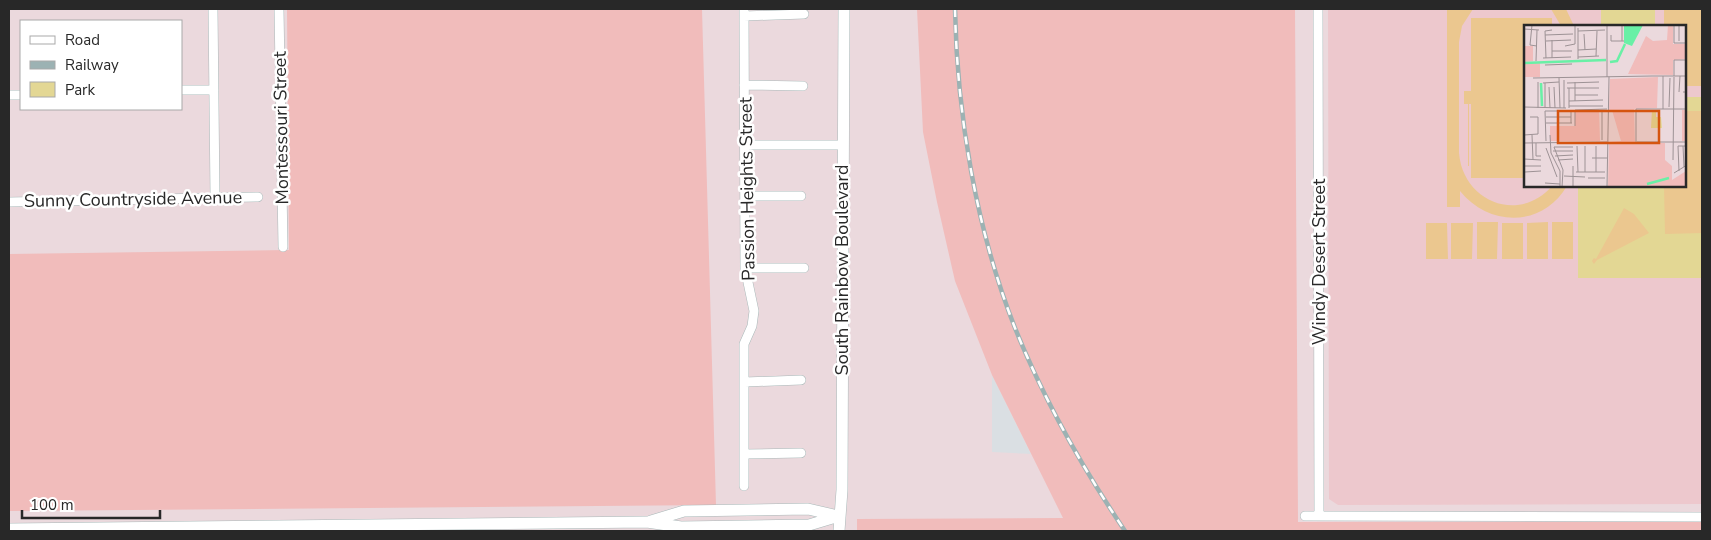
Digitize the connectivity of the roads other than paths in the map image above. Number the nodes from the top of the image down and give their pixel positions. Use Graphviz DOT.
graph roads {
  1 [pos="213,9"];
  2 [pos="279,9"];
  3 [pos="844,9"];
  4 [pos="1318,9"];
  5 [pos="744,12"];
  6 [pos="804,14"];
  7 [pos="744,84"];
  8 [pos="803,86"];
  9 [pos="182,90"];
  10 [pos="214,90"];
  11 [pos="744,145"];
  12 [pos="843,145"];
  13 [pos="258,196"];
  14 [pos="745,196"];
  15 [pos="801,196"];
  16 [pos="216,198"];
  17 [pos="9,202"];
  18 [pos="282,247"];
  19 [pos="745,268"];
  20 [pos="804,268"];
  21 [pos="801,380"];
  22 [pos="744,382"];
  23 [pos="801,453"];
  24 [pos="745,454"];
  25 [pos="744,486"];
  26 [pos="839,516"];
  27 [pos="1305,516"];
  28 [pos="1319,516"];
  29 [pos="1702,517"];
  30 [pos="647,522"];
  31 [pos="551,528"];
  32 [pos="9,529"];
  33 [pos="839,531"];
  1 -- 10 [label="street"];
  2 -- 18 [label="street, Montessouri Street"];
  3 -- 12 [label="street, South Rainbow Boulevard"];
  4 -- 28 [label="street, Windy Desert Street"];
  5 -- 6 [label="street"];
  5 -- 7 [label="street, Passion Heights Street"];
  7 -- 8 [label="street"];
  7 -- 11 [label="street, Passion Heights Street"];
  9 -- 10 [label="street"];
  10 -- 16 [label="street"];
  11 -- 12 [label="street"];
  11 -- 14 [label="street, Passion Heights Street"];
  12 -- 26 [label="street, South Rainbow Boulevard"];
  13 -- 16 [label="street, Sunny Countryside Avenue"];
  14 -- 15 [label="street"];
  14 -- 19 [label="street, Passion Heights Street"];
  16 -- 17 [label="street, Sunny Countryside Avenue"];
  19 -- 20 [label="street"];
  19 -- 22 [label="street, Passion Heights Street"];
  21 -- 22 [label="street"];
  22 -- 24 [label="street, Passion Heights Street"];
  23 -- 24 [label="street"];
  24 -- 25 [label="street, Passion Heights Street"];
  26 -- 30 [label="street"];
  26 -- 30 [label="street"];
  26 -- 33 [label="street, South Rainbow Boulevard"];
  27 -- 28 [label="street"];
  28 -- 29 [label="street"];
  30 -- 31 [label="street"];
  31 -- 32 [label="street"];
}
